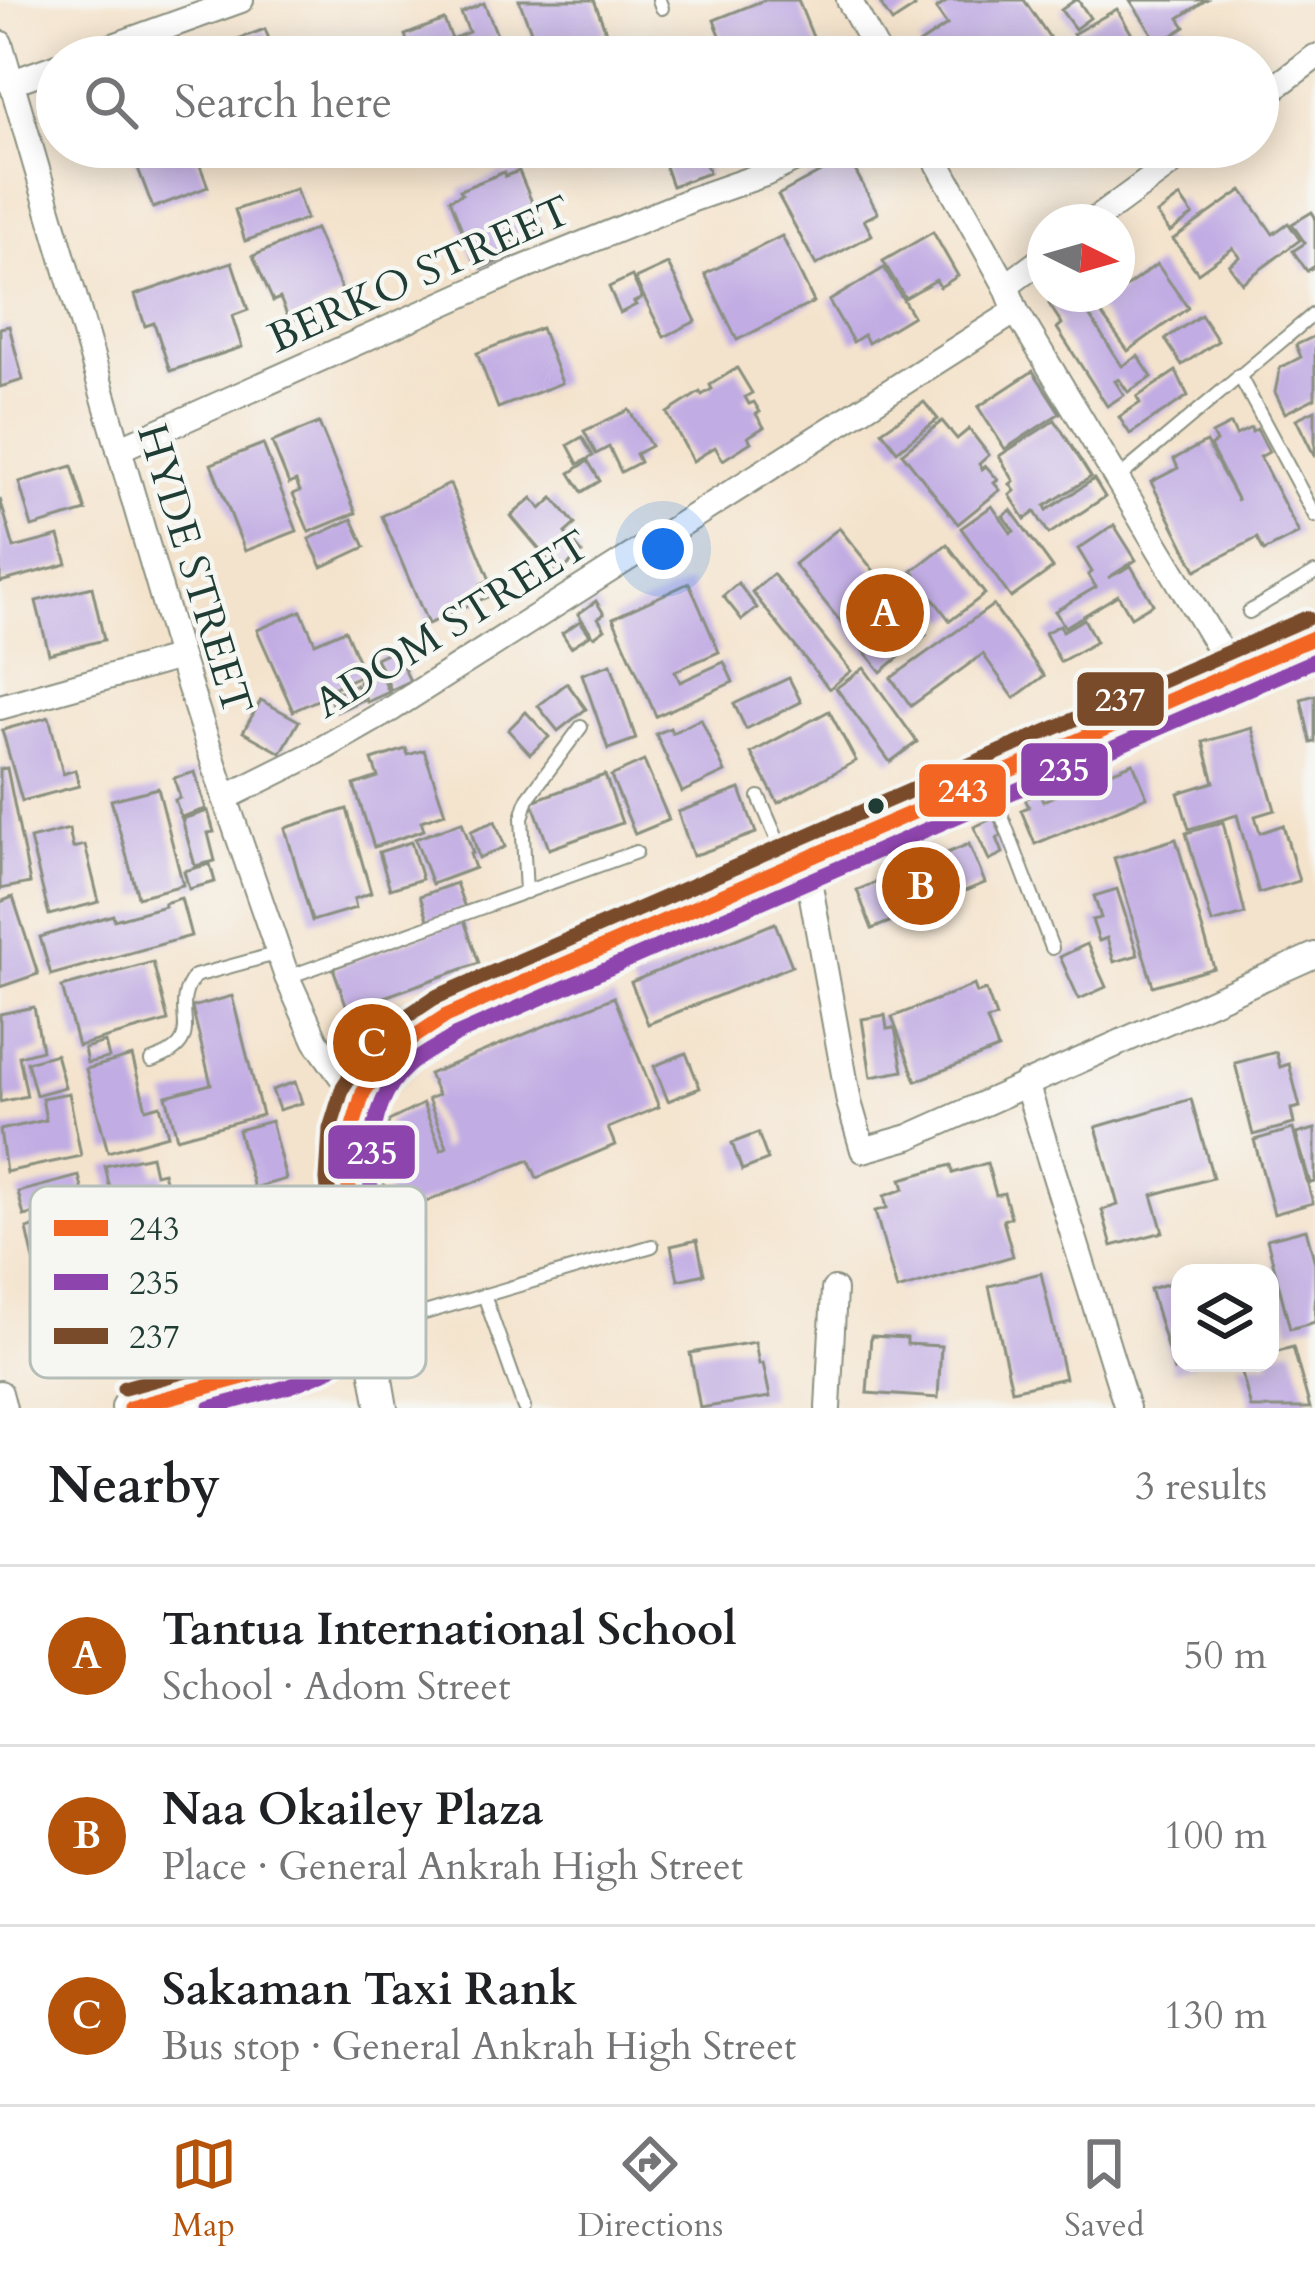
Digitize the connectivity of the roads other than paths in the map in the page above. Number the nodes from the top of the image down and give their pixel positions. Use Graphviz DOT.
graph roads {
  1 [pos="241,0"];
  2 [pos="849,0"];
  3 [pos="141,36"];
  4 [pos="869,36"];
  5 [pos="1,48"];
  6 [pos="1315,58"];
  7 [pos="36,74"];
  8 [pos="10,83"];
  9 [pos="1279,85"];
  10 [pos="777,168"];
  11 [pos="941,168"];
  12 [pos="1165,168"];
  13 [pos="1116,204"];
  14 [pos="1027,270"];
  15 [pos="1006,286"];
  16 [pos="1016,311"];
  17 [pos="1315,313"];
  18 [pos="1239,375"];
  19 [pos="118,449"];
  20 [pos="1117,479"];
  21 [pos="1315,517"];
  22 [pos="1315,574"];
  23 [pos="1249,612"];
  24 [pos="1315,637"];
  25 [pos="180,657"];
  26 [pos="1234,672"];
  27 [pos="0,707"];
  28 [pos="581,728"];
  29 [pos="988,778"];
  30 [pos="759,797"];
  31 [pos="225,798"];
  32 [pos="636,852"];
  33 [pos="797,861"];
  34 [pos="526,892"];
  35 [pos="1052,948"];
  36 [pos="280,952"];
  37 [pos="1315,955"];
  38 [pos="287,977"];
  39 [pos="151,1061"];
  40 [pos="1026,1082"];
  41 [pos="363,1094"];
  42 [pos="349,1186"];
  43 [pos="652,1246"];
  44 [pos="834,1290"];
  45 [pos="484,1295"];
  46 [pos="426,1310"];
  47 [pos="240,1378"];
  48 [pos="377,1378"];
  49 [pos="0,1393"];
  50 [pos="4,1408"];
  51 [pos="130,1408"];
  52 [pos="382,1408"];
  53 [pos="524,1408"];
  54 [pos="828,1408"];
  55 [pos="1127,1408"];
  1 -- 3 [label="street"];
  2 -- 4 [label="street"];
  5 -- 8 [label="street, HYDE STREET"];
  6 -- 9 [label="street"];
  7 -- 8 [label="street"];
  8 -- 19 [label="street, HYDE STREET"];
  10 -- 19 [label="street, BERKO STREET"];
  11 -- 15 [label="street"];
  12 -- 13 [label="street"];
  14 -- 15 [label="street"];
  15 -- 16 [label="street"];
  16 -- 20 [label="street"];
  16 -- 31 [label="street, ADOM STREET"];
  17 -- 18 [label="lane"];
  18 -- 20 [label="lane"];
  18 -- 21 [label="lane"];
  19 -- 25 [label="street, HYDE STREET"];
  20 -- 26 [label="street"];
  22 -- 23 [label="lane"];
  24 -- 26 [label="main road"];
  25 -- 27 [label="street"];
  25 -- 31 [label="street, HYDE STREET"];
  26 -- 29 [label="main road"];
  28 -- 34 [label="lane"];
  29 -- 33 [label="main road"];
  29 -- 35 [label="lane"];
  30 -- 33 [label="lane"];
  31 -- 36 [label="street, HYDE STREET"];
  32 -- 34 [label="lane"];
  33 -- 40 [label="street"];
  33 -- 41 [label="main road"];
  34 -- 38 [label="lane"];
  36 -- 38 [label="street, HYDE STREET"];
  36 -- 39 [label="lane"];
  37 -- 40 [label="street"];
  38 -- 41 [label="street, HYDE STREET"];
  40 -- 55 [label="street"];
  41 -- 42 [label="main road"];
  43 -- 45 [label="lane"];
  44 -- 54 [label="street"];
  45 -- 46 [label="lane"];
  45 -- 53 [label="lane"];
  47 -- 51 [label="main road"];
  48 -- 52 [label="street"];
  49 -- 50 [label="street"];
}
